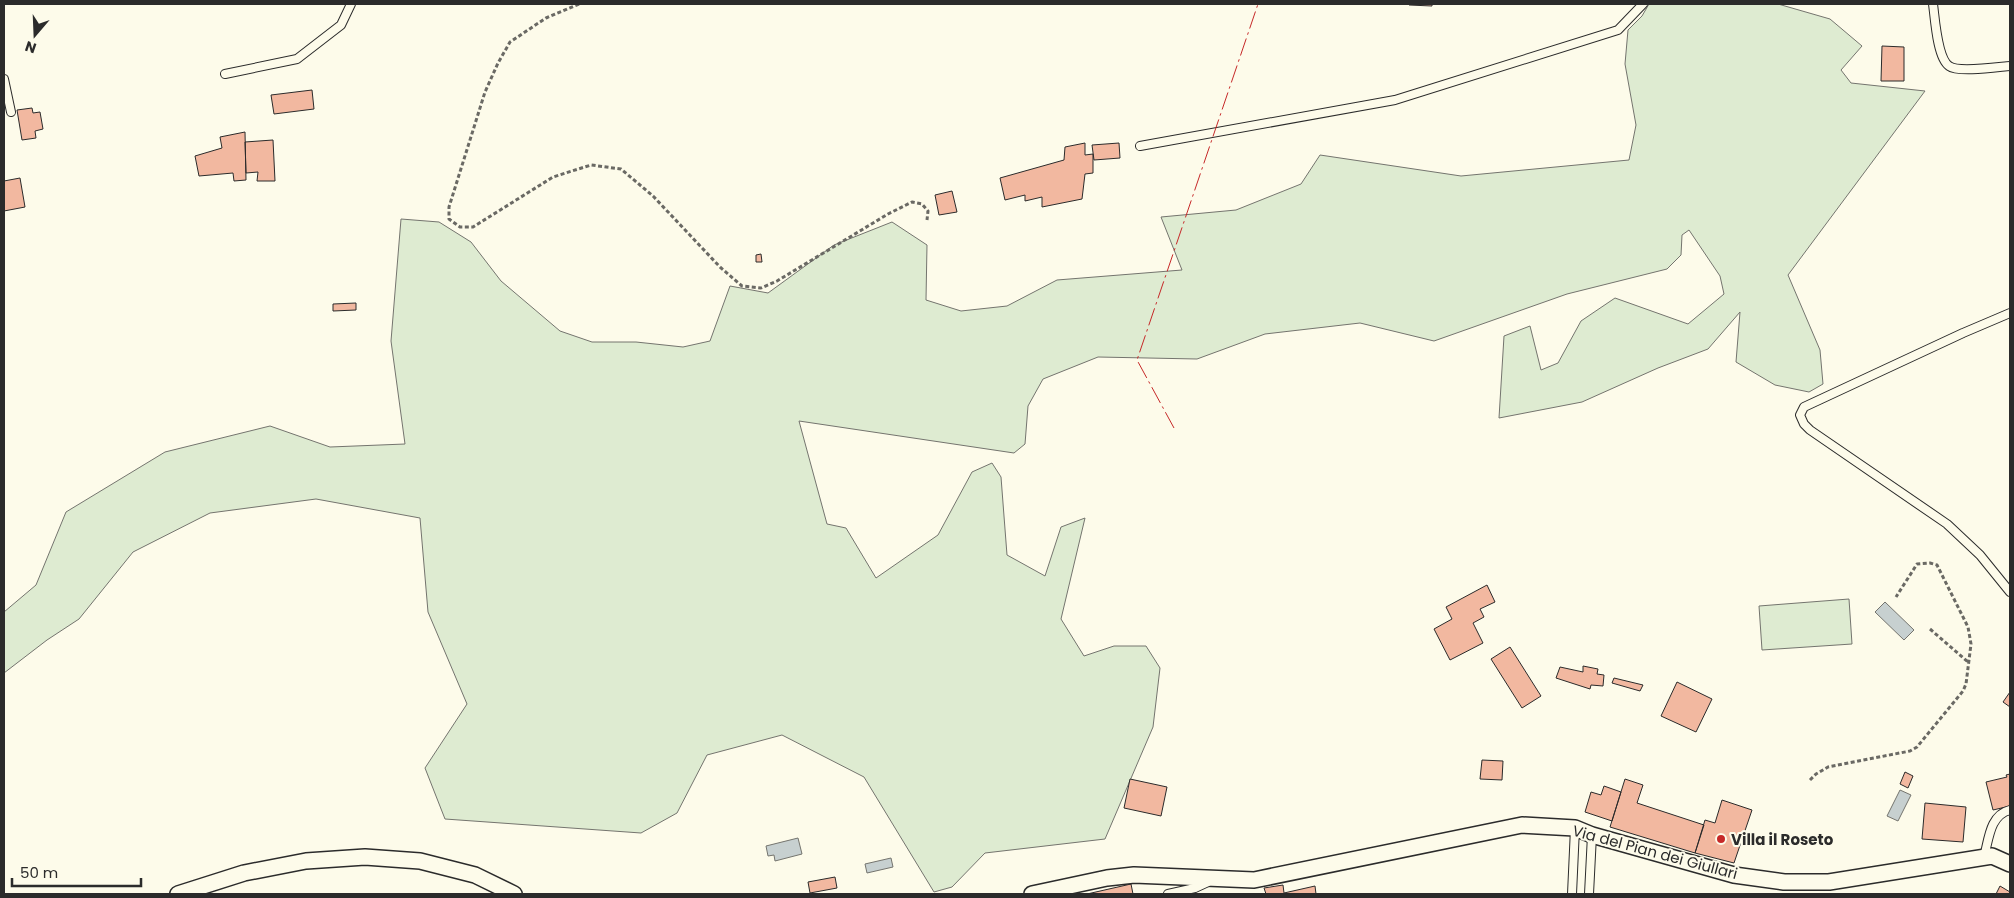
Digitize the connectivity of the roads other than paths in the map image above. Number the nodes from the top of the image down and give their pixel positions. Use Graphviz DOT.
graph roads {
  1 [pos="351,4"];
  2 [pos="1643,4"];
  3 [pos="1933,4"];
  4 [pos="2010,66"];
  5 [pos="224,74"];
  6 [pos="4,79"];
  7 [pos="11,112"];
  8 [pos="1140,146"];
  9 [pos="2010,313"];
  10 [pos="2010,592"];
  11 [pos="2010,810"];
  12 [pos="1575,828"];
  13 [pos="1592,835"];
  14 [pos="1984,857"];
  15 [pos="2010,864"];
  16 [pos="1212,880"];
  17 [pos="178,894"];
  18 [pos="514,894"];
  19 [pos="1032,894"];
  20 [pos="1168,894"];
  21 [pos="1572,894"];
  22 [pos="1589,894"];
  1 -- 5 [label="lane"];
  2 -- 8 [label="lane"];
  3 -- 4 [label="lane"];
  6 -- 7 [label="lane"];
  9 -- 10 [label="lane"];
  11 -- 14 [label="lane"];
  12 -- 13 [label="street, Via del Pian dei Giullari"];
  12 -- 16 [label="street, Via del Pian dei Giullari"];
  12 -- 21 [label="lane"];
  13 -- 14 [label="street, Via del Pian dei Giullari"];
  13 -- 22 [label="lane"];
  14 -- 15 [label="street, Via del Pian dei Giullari"];
  16 -- 19 [label="street, Via del Pian dei Giullari"];
  16 -- 20 [label="lane"];
  17 -- 18 [label="street"];
}
